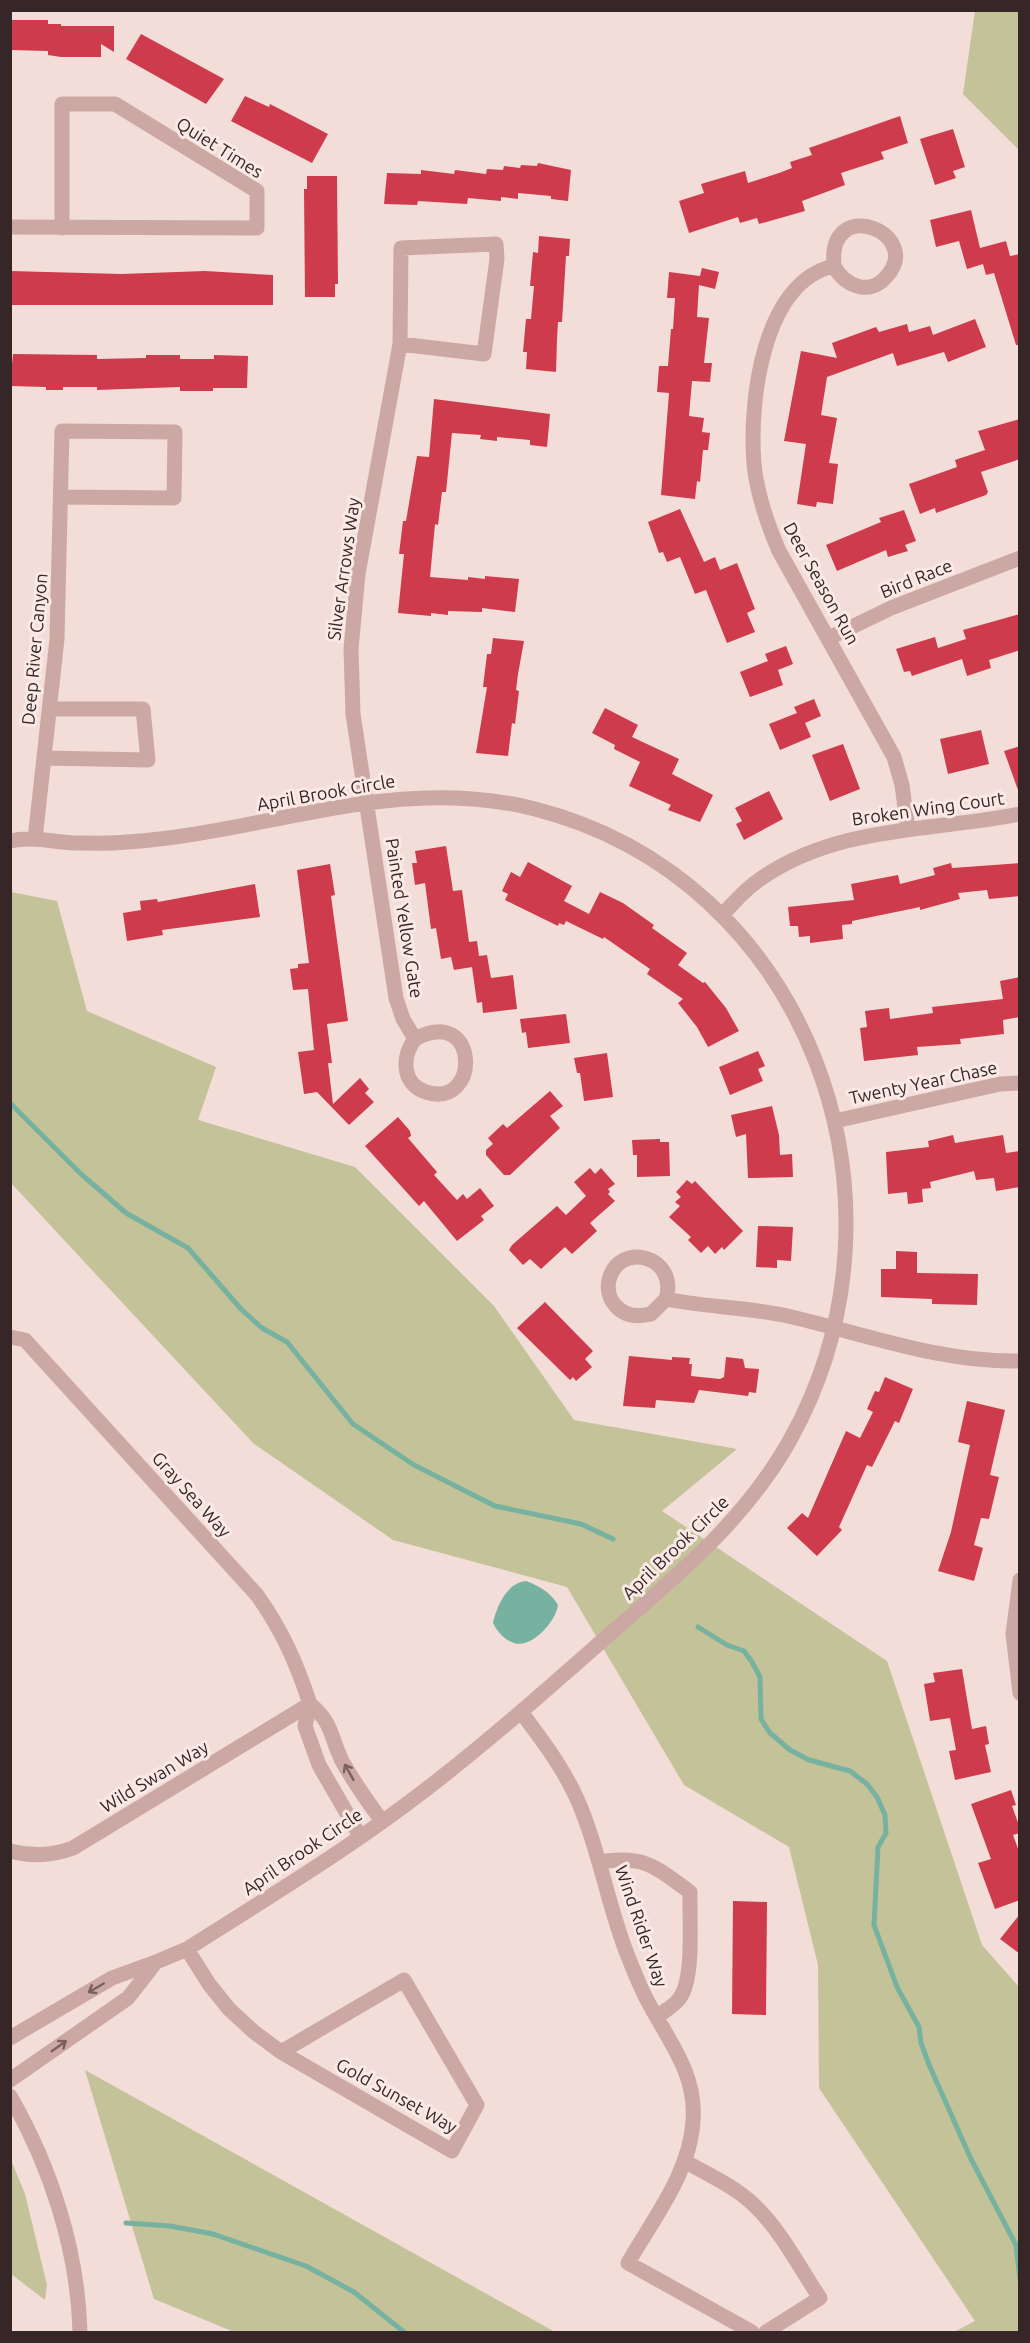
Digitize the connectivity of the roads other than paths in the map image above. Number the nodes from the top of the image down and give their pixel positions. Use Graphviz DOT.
graph roads {
  1 [pos="10,227"];
  2 [pos="62,228"];
  3 [pos="834,266"];
  4 [pos="400,344"];
  5 [pos="62,497"];
  6 [pos="1020,558"];
  7 [pos="829,638"];
  8 [pos="50,709"];
  9 [pos="44,758"];
  10 [pos="366,801"];
  11 [pos="1020,814"];
  12 [pos="908,830"];
  13 [pos="20,836"];
  14 [pos="722,915"];
  15 [pos="415,1039"];
  16 [pos="1020,1083"];
  17 [pos="835,1121"];
  18 [pos="666,1299"];
  19 [pos="834,1327"];
  20 [pos="10,1337"];
  21 [pos="1020,1361"];
  22 [pos="1020,1580"];
  23 [pos="1020,1693"];
  24 [pos="310,1704"];
  25 [pos="521,1712"];
  26 [pos="382,1821"];
  27 [pos="360,1836"];
  28 [pos="10,1851"];
  29 [pos="599,1862"];
  30 [pos="187,1949"];
  31 [pos="156,1962"];
  32 [pos="657,2017"];
  33 [pos="10,2038"];
  34 [pos="281,2052"];
  35 [pos="10,2080"];
  36 [pos="10,2096"];
  37 [pos="686,2162"];
  38 [pos="80,2332"];
  39 [pos="752,2332"];
  40 [pos="766,2332"];
  1 -- 2 [label="street, Quiet Times"];
  2 -- 2 [label="street, Quiet Times"];
  3 -- 3 [label="street"];
  3 -- 7 [label="street, Deer Season Run"];
  4 -- 4 [label="street, Silver Arrows Way"];
  4 -- 10 [label="street, Silver Arrows Way"];
  5 -- 5 [label="street, Deep River Canyon"];
  5 -- 8 [label="street, Deep River Canyon"];
  6 -- 7 [label="street, Bird Race"];
  7 -- 12 [label="street, Deer Season Run"];
  8 -- 9 [label="street, Deep River Canyon"];
  8 -- 9 [label="street"];
  9 -- 13 [label="street, Deep River Canyon"];
  10 -- 13 [label="street, April Brook Circle"];
  10 -- 14 [label="street, April Brook Circle"];
  10 -- 15 [label="street, Painted Yellow Gate"];
  11 -- 12 [label="street, Broken Wing Court"];
  12 -- 14 [label="street, Broken Wing Court"];
  14 -- 17 [label="street, April Brook Circle"];
  15 -- 15 [label="street"];
  16 -- 17 [label="street, Twenty Year Chase"];
  17 -- 19 [label="street, April Brook Circle"];
  18 -- 19 [label="street"];
  19 -- 21 [label="street"];
  19 -- 25 [label="street, April Brook Circle"];
  20 -- 24 [label="street, Gray Sea Way"];
  22 -- 23 [label="street"];
  26 -- 24 [label="street, Gray Sea Way, one-way"];
  24 -- 27 [label="street, Gray Sea Way"];
  24 -- 28 [label="street, Wild Swan Way"];
  25 -- 26 [label="street, April Brook Circle"];
  25 -- 29 [label="street, Wind Rider Way"];
  26 -- 27 [label="street, April Brook Circle"];
  27 -- 30 [label="street, April Brook Circle"];
  29 -- 32 [label="street, Wind Rider Way"];
  29 -- 32 [label="street"];
  30 -- 31 [label="street, April Brook Circle"];
  30 -- 34 [label="street, Gold Sunset Way"];
  31 -- 33 [label="street, April Brook Circle, one-way"];
  35 -- 31 [label="street, April Brook Circle, one-way"];
  32 -- 37 [label="street, Wind Rider Way"];
  34 -- 34 [label="street, Gold Sunset Way"];
  36 -- 38 [label="street"];
  37 -- 39 [label="street, Wind Rider Way"];
  37 -- 40 [label="street"];
}
